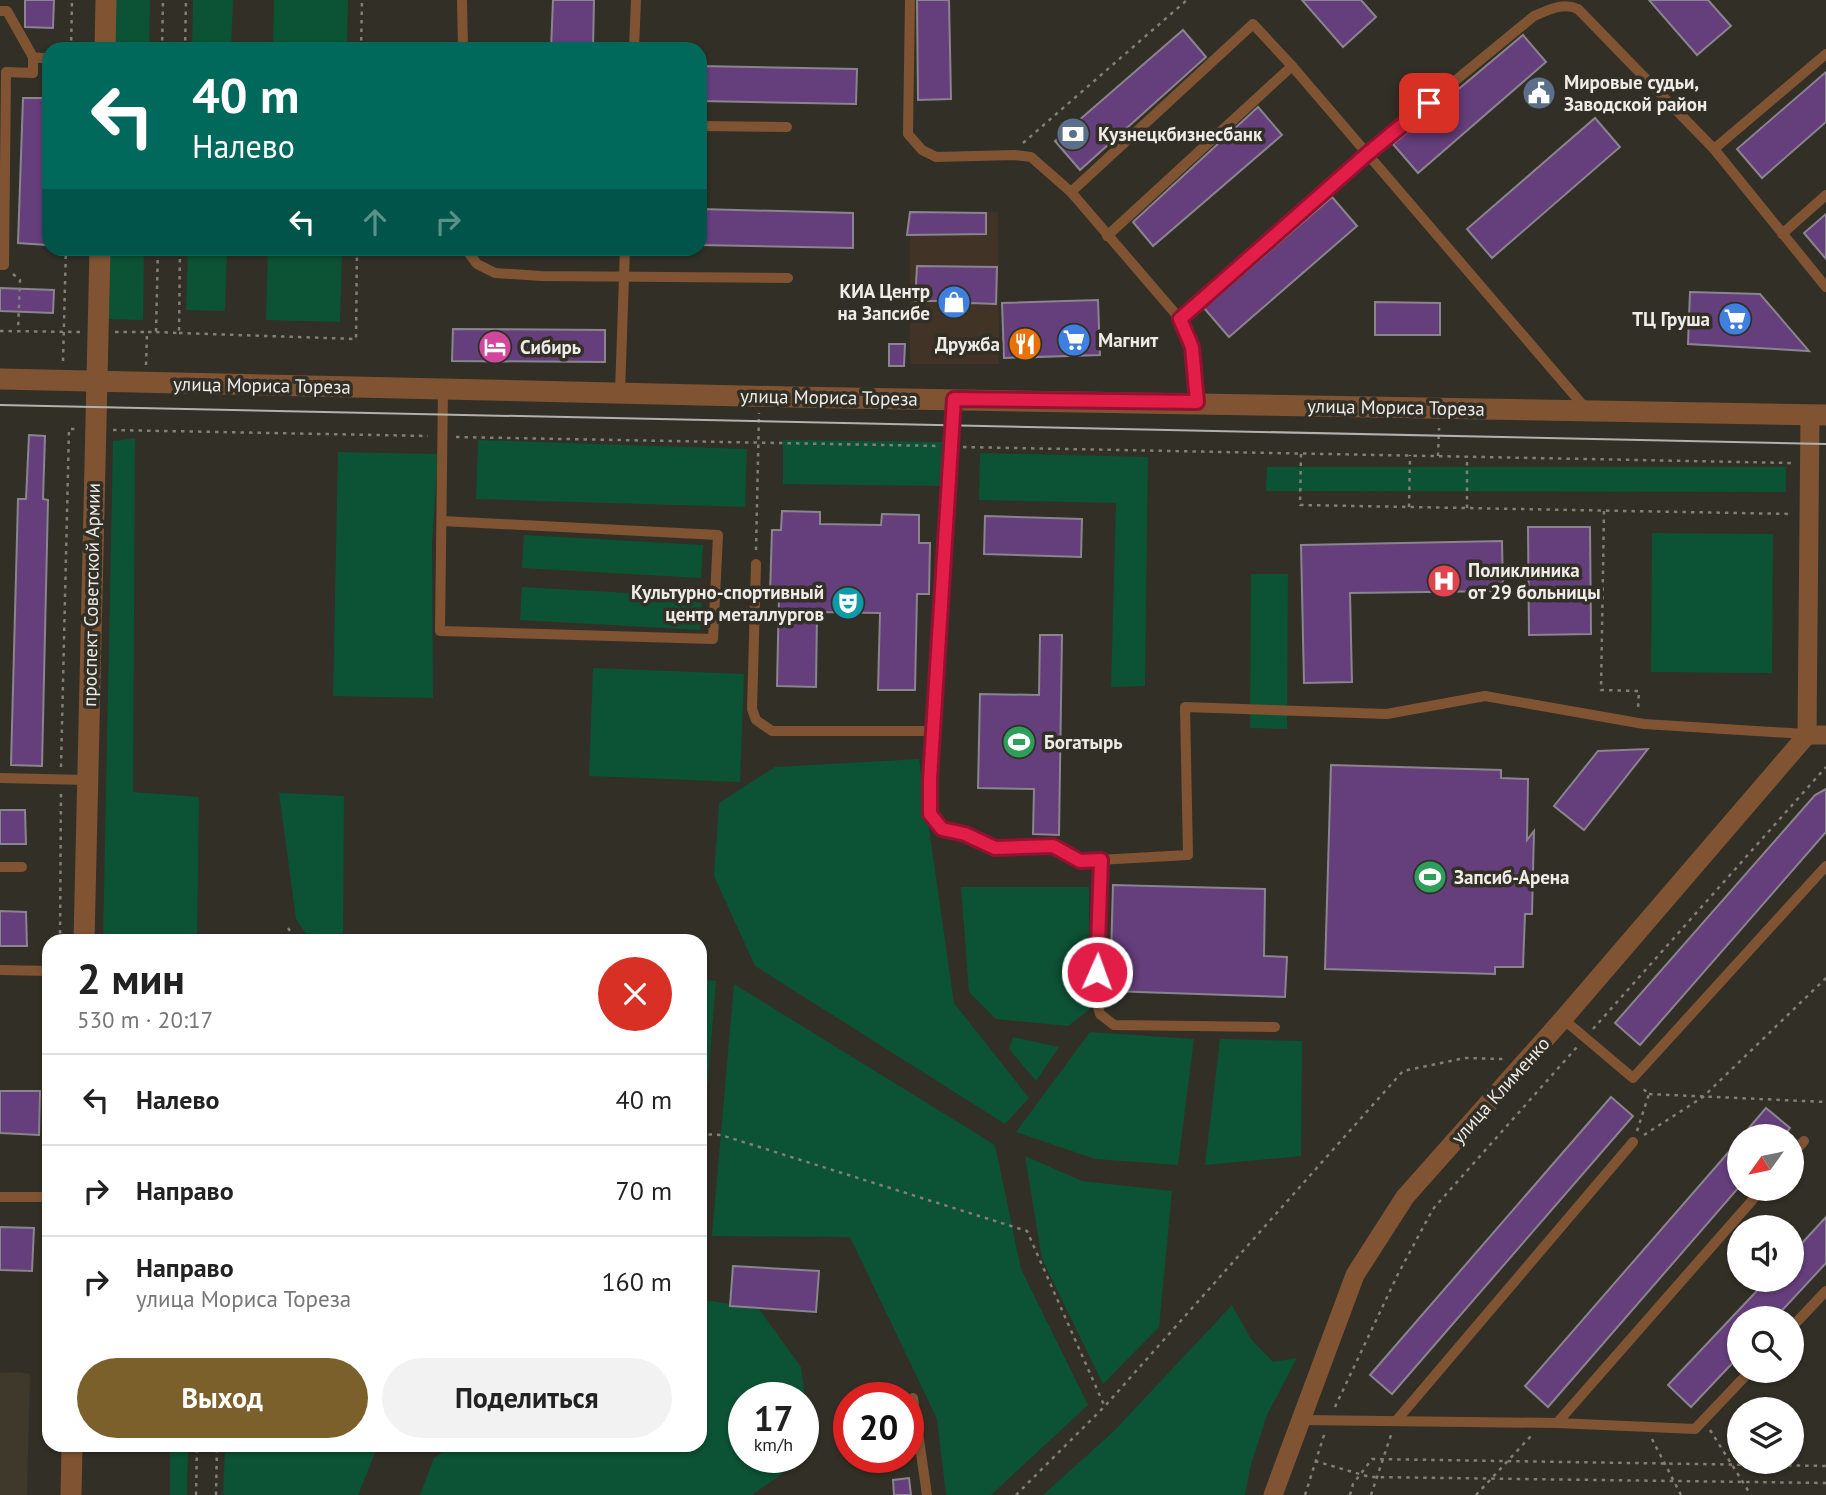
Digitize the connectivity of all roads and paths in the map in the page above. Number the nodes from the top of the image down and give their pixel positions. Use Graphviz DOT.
graph roads {
  1 [pos="72,0"];
  2 [pos="106,0"];
  3 [pos="163,0"];
  4 [pos="186,0"];
  5 [pos="362,0"];
  6 [pos="463,0"];
  7 [pos="636,0"];
  8 [pos="910,0"];
  9 [pos="1187,0"];
  10 [pos="0,11"];
  11 [pos="71,42"];
  12 [pos="104,42"];
  13 [pos="162,42"];
  14 [pos="185,42"];
  15 [pos="362,42"];
  16 [pos="463,42"];
  17 [pos="635,42"];
  18 [pos="1826,54"];
  19 [pos="33,57"];
  20 [pos="42,58"];
  21 [pos="1293,66"];
  22 [pos="707,126"];
  23 [pos="787,127"];
  24 [pos="1714,149"];
  25 [pos="1015,155"];
  26 [pos="1366,155"];
  27 [pos="1071,192"];
  28 [pos="1826,195"];
  29 [pos="1782,234"];
  30 [pos="1107,236"];
  31 [pos="66,256"];
  32 [pos="100,256"];
  33 [pos="158,256"];
  34 [pos="180,256"];
  35 [pos="358,256"];
  36 [pos="471,256"];
  37 [pos="625,256"];
  38 [pos="2,265"];
  39 [pos="624,276"];
  40 [pos="789,278"];
  41 [pos="1826,287"];
  42 [pos="1180,319"];
  43 [pos="0,331"];
  44 [pos="18,331"];
  45 [pos="64,332"];
  46 [pos="98,332"];
  47 [pos="147,332"];
  48 [pos="156,332"];
  49 [pos="178,333"];
  50 [pos="0,379"];
  51 [pos="63,380"];
  52 [pos="97,381"];
  53 [pos="146,382"];
  54 [pos="443,389"];
  55 [pos="620,392"];
  56 [pos="954,399"];
  57 [pos="1197,402"];
  58 [pos="1439,408"];
  59 [pos="1588,411"];
  60 [pos="1818,415"];
  61 [pos="759,422"];
  62 [pos="69,429"];
  63 [pos="1301,453"];
  64 [pos="1410,455"];
  65 [pos="1438,456"];
  66 [pos="1467,456"];
  67 [pos="1409,507"];
  68 [pos="1467,508"];
  69 [pos="1604,511"];
  70 [pos="1810,515"];
  71 [pos="442,521"];
  72 [pos="755,564"];
  73 [pos="1638,723"];
  74 [pos="932,731"];
  75 [pos="1816,735"];
  76 [pos="1826,767"];
  77 [pos="0,778"];
  78 [pos="61,779"];
  79 [pos="87,779"];
  80 [pos="1101,860"];
  81 [pos="1826,866"];
  82 [pos="0,867"];
  83 [pos="22,867"];
  84 [pos="288,928"];
  85 [pos="60,934"];
  86 [pos="84,934"];
  87 [pos="292,934"];
  88 [pos="0,970"];
  89 [pos="42,971"];
  90 [pos="1826,978"];
  91 [pos="1563,1019"];
  92 [pos="1275,1027"];
  93 [pos="1585,1038"];
  94 [pos="1527,1060"];
  95 [pos="1633,1078"];
  96 [pos="1649,1094"];
  97 [pos="1703,1097"];
  98 [pos="1826,1102"];
  99 [pos="707,1134"];
  100 [pos="1633,1142"];
  101 [pos="0,1197"];
  102 [pos="42,1197"];
  103 [pos="1752,1201"];
  104 [pos="1826,1291"];
  105 [pos="1804,1314"];
  106 [pos="1739,1383"];
  107 [pos="1105,1406"];
  108 [pos="1300,1420"];
  109 [pos="1329,1420"];
  110 [pos="1704,1420"];
  111 [pos="1396,1421"];
  112 [pos="1542,1423"];
  113 [pos="1557,1423"];
  114 [pos="1645,1427"];
  115 [pos="72,1452"];
  116 [pos="197,1452"];
  117 [pos="217,1452"];
  118 [pos="1727,1457"];
  119 [pos="1383,1459"];
  120 [pos="1315,1461"];
  121 [pos="1508,1461"];
  122 [pos="1664,1463"];
  123 [pos="1727,1465"];
  124 [pos="1804,1466"];
  125 [pos="1826,1466"];
  126 [pos="924,1473"];
  127 [pos="1361,1474"];
  128 [pos="1738,1474"];
  129 [pos="1377,1477"];
  130 [pos="1492,1478"];
  131 [pos="1673,1481"];
  132 [pos="1743,1482"];
  133 [pos="1826,1483"];
  134 [pos="71,1495"];
  135 [pos="196,1495"];
  136 [pos="216,1495"];
  137 [pos="927,1495"];
  138 [pos="1016,1495"];
  139 [pos="1273,1495"];
  140 [pos="1305,1495"];
  141 [pos="1350,1495"];
  142 [pos="1371,1495"];
  143 [pos="1476,1495"];
  144 [pos="1681,1495"];
  145 [pos="1751,1495"];
  1 -- 11 [label="path"];
  2 -- 12 [label="street"];
  3 -- 13 [label="path"];
  4 -- 14 [label="path"];
  5 -- 15 [label="path"];
  6 -- 16 [label="lane"];
  7 -- 17 [label="lane"];
  8 -- 25 [label="lane"];
  9 -- 25 [label="path"];
  10 -- 19 [label="lane"];
  18 -- 24 [label="lane"];
  19 -- 20 [label="lane"];
  19 -- 38 [label="lane"];
  21 -- 26 [label="lane"];
  21 -- 27 [label="lane"];
  21 -- 30 [label="lane"];
  22 -- 23 [label="lane"];
  24 -- 26 [label="lane"];
  24 -- 29 [label="lane"];
  25 -- 27 [label="lane"];
  26 -- 42 [label="lane"];
  26 -- 59 [label="lane"];
  27 -- 30 [label="lane"];
  28 -- 29 [label="lane"];
  29 -- 41 [label="lane"];
  30 -- 42 [label="lane"];
  31 -- 45 [label="path"];
  32 -- 46 [label="street, проспект Советской Армии"];
  33 -- 48 [label="path"];
  34 -- 49 [label="path"];
  35 -- 49 [label="path"];
  36 -- 39 [label="lane"];
  37 -- 39 [label="lane"];
  38 -- 44 [label="path"];
  39 -- 40 [label="lane"];
  39 -- 55 [label="lane"];
  42 -- 57 [label="lane"];
  43 -- 44 [label="path"];
  44 -- 45 [label="path"];
  45 -- 46 [label="path"];
  45 -- 51 [label="path"];
  46 -- 47 [label="path"];
  46 -- 52 [label="street, проспект Советской Армии"];
  47 -- 48 [label="path"];
  47 -- 53 [label="path"];
  48 -- 49 [label="path"];
  50 -- 51 [label="street, улица Мориса Тореза"];
  51 -- 52 [label="street, улица Мориса Тореза"];
  52 -- 53 [label="street, улица Мориса Тореза"];
  52 -- 79 [label="street, проспект Советской Армии"];
  53 -- 54 [label="street, улица Мориса Тореза"];
  54 -- 55 [label="street, улица Мориса Тореза"];
  54 -- 71 [label="lane"];
  55 -- 56 [label="street, улица Мориса Тореза"];
  56 -- 57 [label="street, улица Мориса Тореза"];
  56 -- 74 [label="lane"];
  57 -- 58 [label="street, улица Мориса Тореза"];
  58 -- 59 [label="street, улица Мориса Тореза"];
  58 -- 65 [label="path"];
  59 -- 60 [label="street, улица Мориса Тореза"];
  60 -- 70 [label="street"];
  61 -- 72 [label="path"];
  62 -- 78 [label="path"];
  63 -- 67 [label="path"];
  64 -- 67 [label="path"];
  66 -- 68 [label="path"];
  67 -- 68 [label="path"];
  68 -- 69 [label="path"];
  69 -- 70 [label="path"];
  69 -- 73 [label="path"];
  70 -- 75 [label="street"];
  71 -- 71 [label="lane"];
  72 -- 74 [label="lane"];
  73 -- 75 [label="lane"];
  73 -- 80 [label="lane"];
  74 -- 80 [label="lane"];
  75 -- 91 [label="street, улица Клименко"];
  76 -- 93 [label="path"];
  77 -- 78 [label="lane"];
  78 -- 79 [label="lane"];
  78 -- 85 [label="path"];
  79 -- 86 [label="street, проспект Советской Армии"];
  80 -- 92 [label="lane"];
  81 -- 95 [label="lane"];
  82 -- 83 [label="lane"];
  84 -- 87 [label="path"];
  88 -- 89 [label="lane"];
  90 -- 97 [label="path"];
  91 -- 93 [label="lane"];
  91 -- 94 [label="street, улица Клименко"];
  93 -- 95 [label="lane"];
  93 -- 109 [label="path"];
  94 -- 107 [label="path"];
  94 -- 108 [label="street, улица Клименко"];
  95 -- 96 [label="path"];
  96 -- 97 [label="path"];
  96 -- 100 [label="path"];
  97 -- 98 [label="path"];
  97 -- 100 [label="path"];
  99 -- 107 [label="path"];
  100 -- 111 [label="lane"];
  101 -- 102 [label="lane"];
  103 -- 113 [label="lane"];
  104 -- 105 [label="lane"];
  106 -- 110 [label="lane"];
  107 -- 138 [label="path"];
  108 -- 109 [label="lane"];
  108 -- 139 [label="street, улица Клименко"];
  109 -- 111 [label="lane"];
  109 -- 120 [label="path"];
  110 -- 114 [label="lane"];
  110 -- 118 [label="path"];
  111 -- 112 [label="lane"];
  111 -- 119 [label="path"];
  112 -- 113 [label="lane"];
  112 -- 121 [label="path"];
  113 -- 114 [label="lane"];
  114 -- 122 [label="path"];
  115 -- 134 [label="street"];
  116 -- 135 [label="path"];
  117 -- 136 [label="path"];
  119 -- 121 [label="path"];
  119 -- 127 [label="path"];
  119 -- 129 [label="path"];
  120 -- 127 [label="path"];
  120 -- 140 [label="path"];
  121 -- 122 [label="path"];
  121 -- 130 [label="path"];
  122 -- 123 [label="path"];
  122 -- 131 [label="path"];
  124 -- 125 [label="path"];
  126 -- 137 [label="lane"];
  127 -- 129 [label="path"];
  127 -- 141 [label="path"];
  128 -- 132 [label="path"];
  129 -- 130 [label="path"];
  129 -- 142 [label="path"];
  130 -- 131 [label="path"];
  130 -- 143 [label="path"];
  131 -- 132 [label="path"];
  131 -- 144 [label="path"];
  132 -- 133 [label="path"];
  132 -- 145 [label="path"];
}
